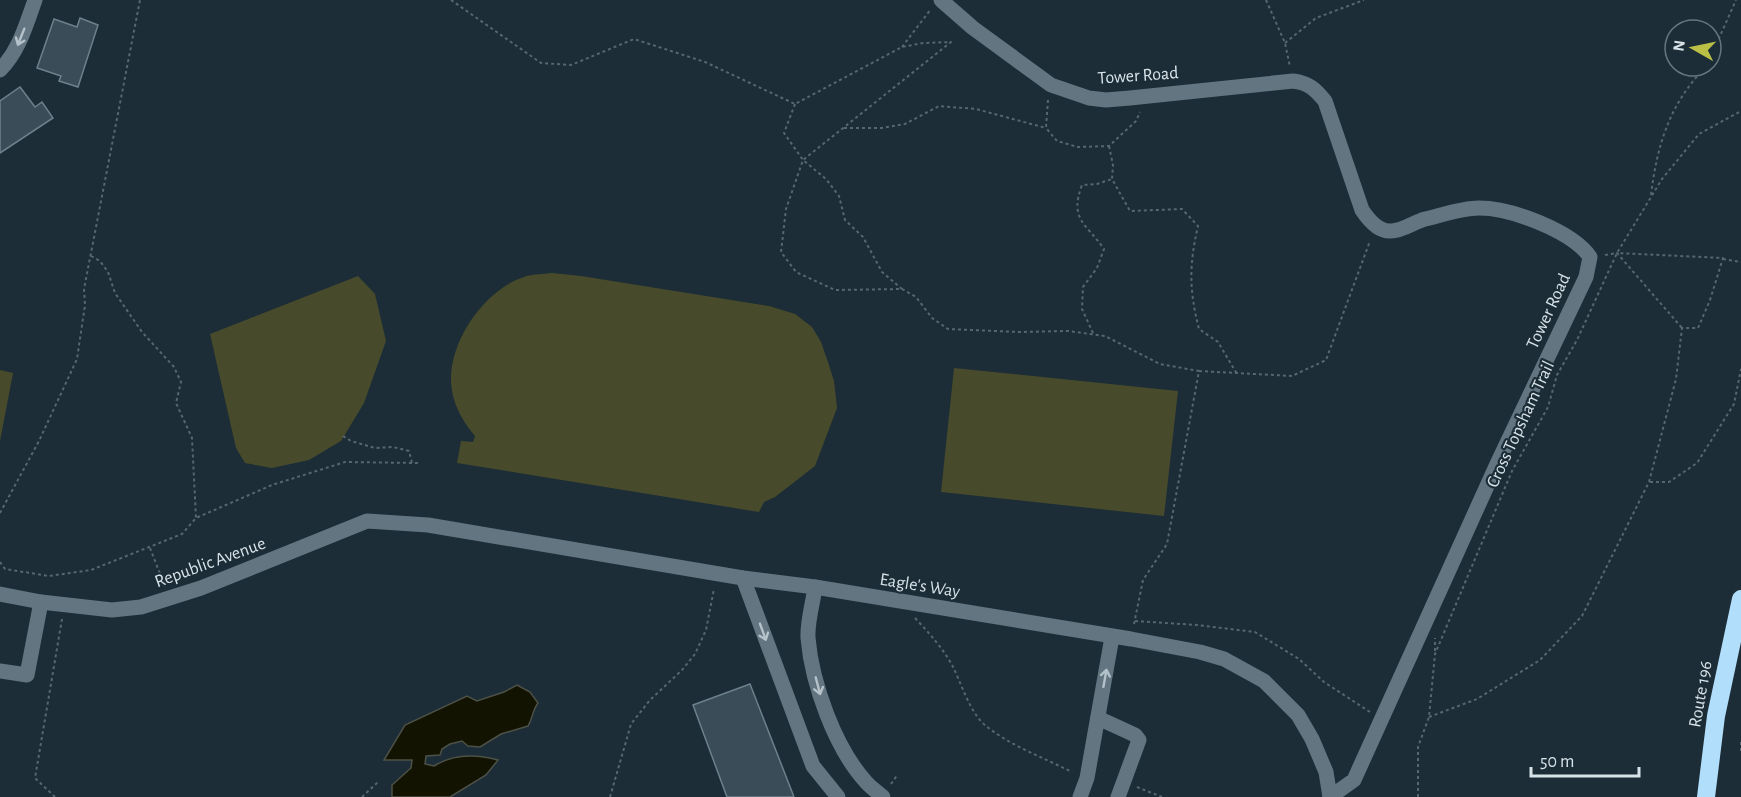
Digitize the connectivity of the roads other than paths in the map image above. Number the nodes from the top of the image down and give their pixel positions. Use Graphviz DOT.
graph roads {
  1 [pos="35,0"];
  2 [pos="936,5"];
  3 [pos="0,70"];
  4 [pos="428,525"];
  5 [pos="743,578"];
  6 [pos="815,587"];
  7 [pos="0,594"];
  8 [pos="1741,599"];
  9 [pos="41,602"];
  10 [pos="1113,637"];
  11 [pos="0,671"];
  12 [pos="1098,718"];
  13 [pos="837,797"];
  14 [pos="883,797"];
  15 [pos="1080,797"];
  16 [pos="1118,797"];
  17 [pos="1330,797"];
  18 [pos="1706,797"];
  1 -- 3 [label="street, one-way"];
  2 -- 17 [label="street, Tower Road"];
  4 -- 5 [label="street, Eagle's Way"];
  4 -- 9 [label="street, Republic Avenue"];
  5 -- 6 [label="street, Eagle's Way"];
  5 -- 13 [label="street, one-way"];
  6 -- 10 [label="street, Eagle's Way"];
  6 -- 14 [label="street, one-way"];
  7 -- 9 [label="street, Republic Avenue"];
  8 -- 18 [label="highway, Route 196"];
  9 -- 11 [label="street"];
  12 -- 10 [label="street, one-way"];
  10 -- 17 [label="street, Eagle's Way"];
  12 -- 15 [label="street"];
  12 -- 16 [label="street"];
}
